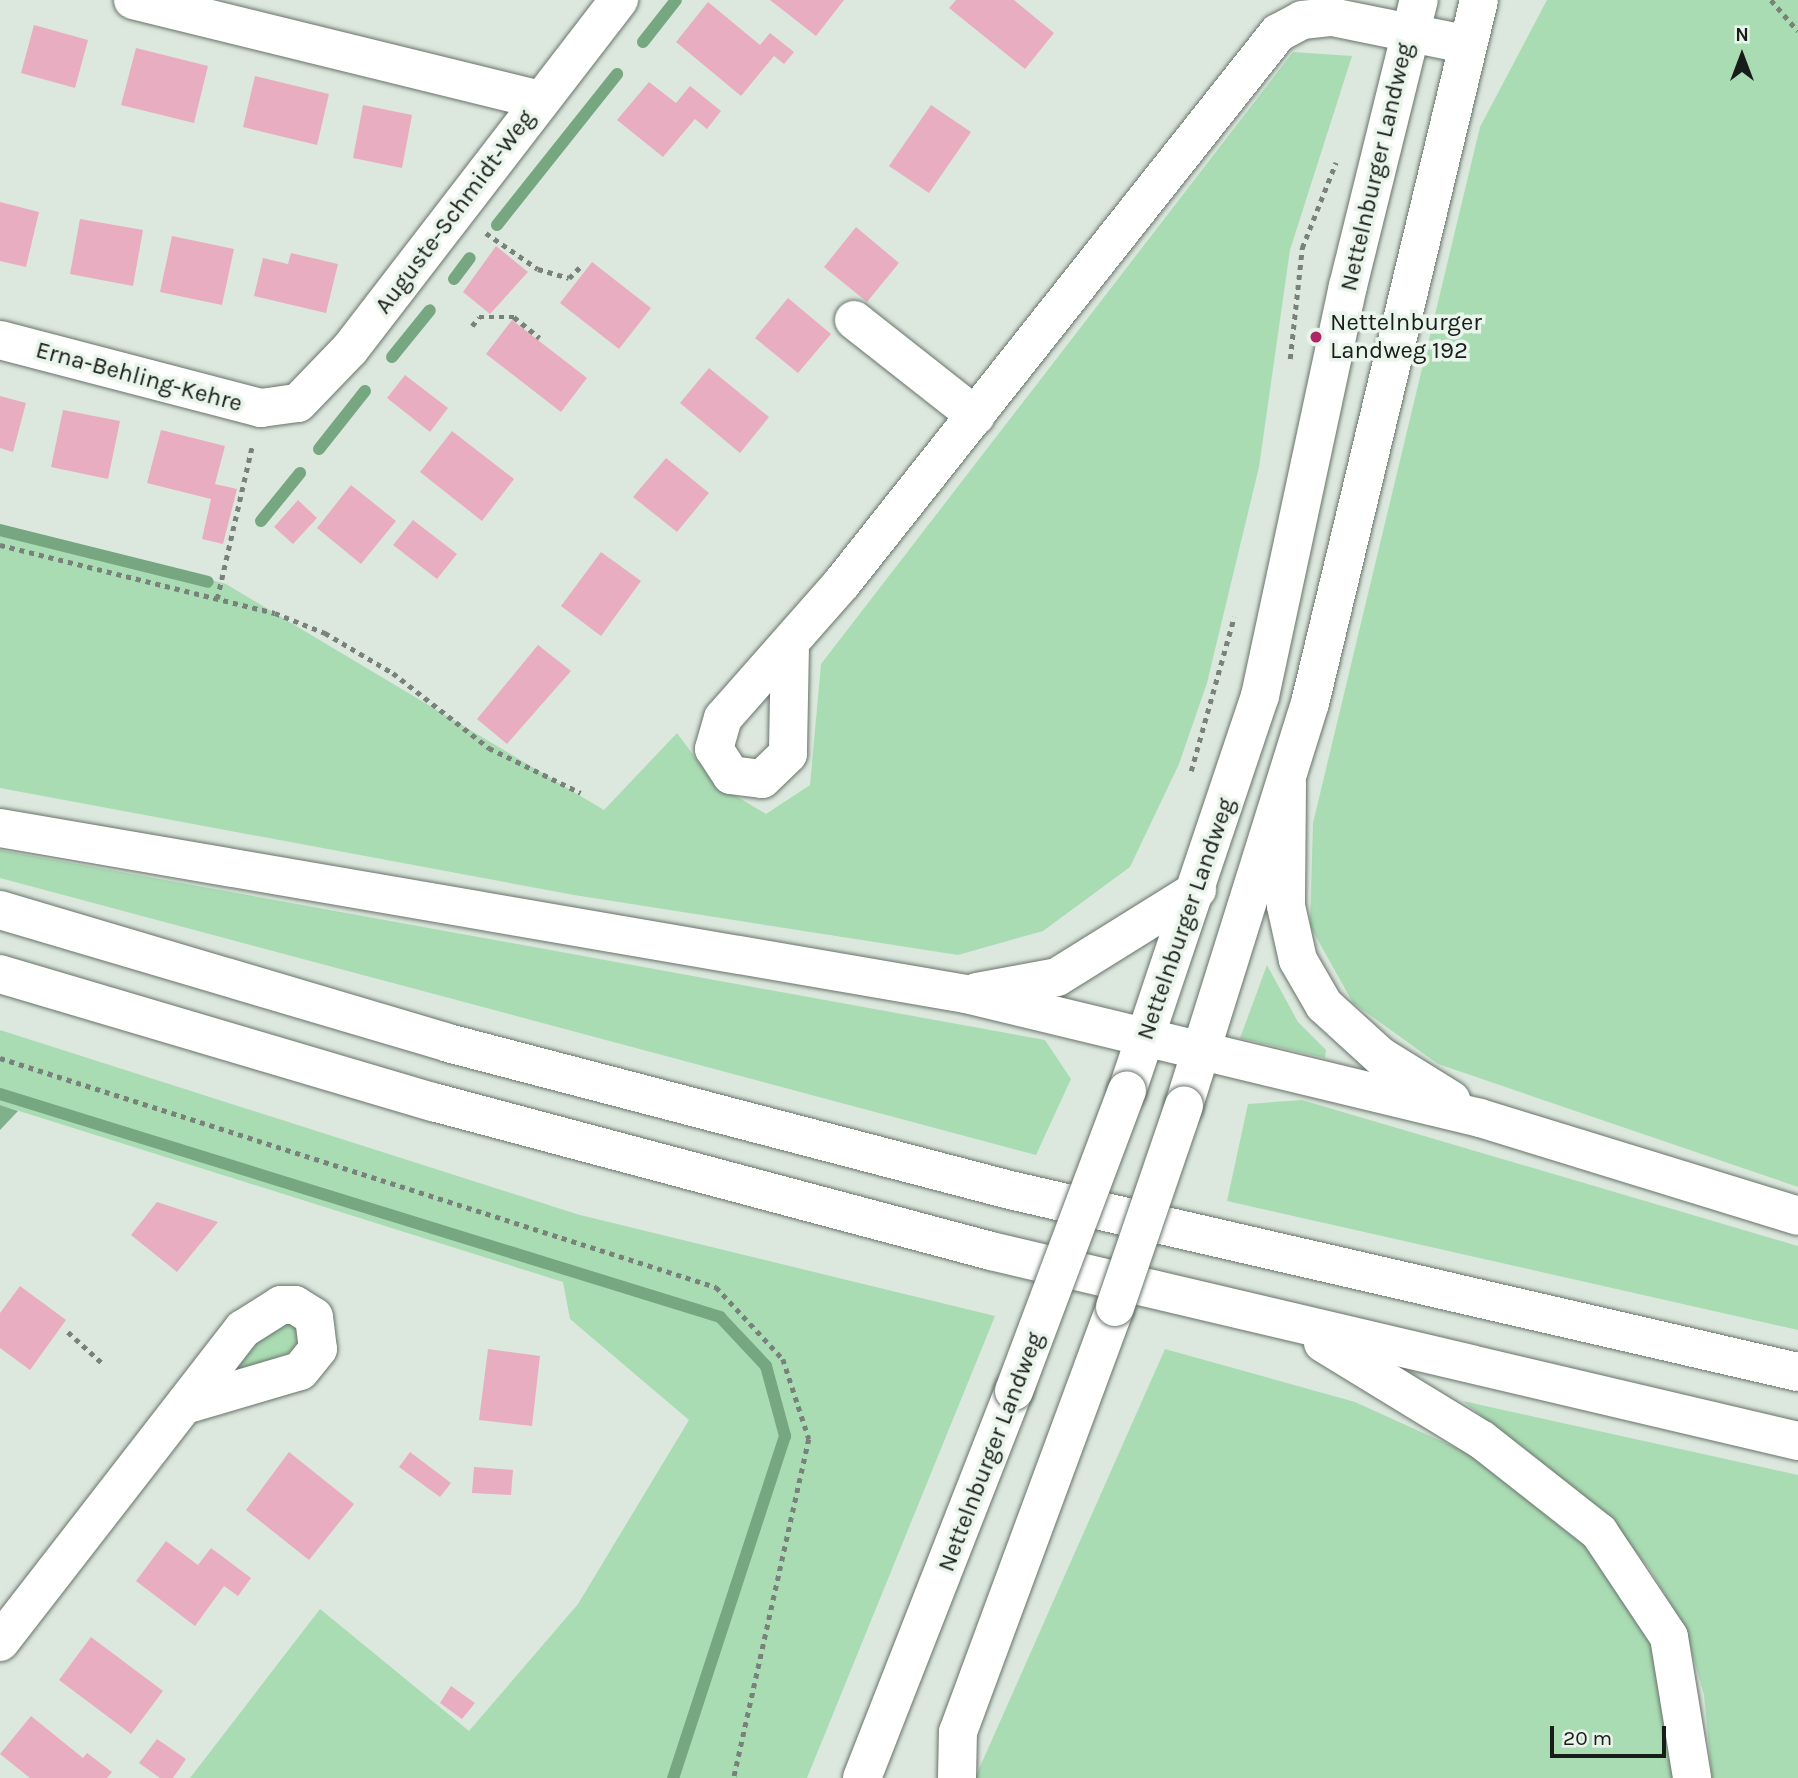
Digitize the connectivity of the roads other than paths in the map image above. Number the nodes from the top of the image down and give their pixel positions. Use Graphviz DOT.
graph roads {
  1 [pos="133,0"];
  2 [pos="619,0"];
  3 [pos="1479,0"];
  4 [pos="1414,15"];
  5 [pos="1465,44"];
  6 [pos="540,100"];
  7 [pos="854,320"];
  8 [pos="0,340"];
  9 [pos="270,408"];
  10 [pos="976,416"];
  11 [pos="790,645"];
  12 [pos="1287,784"];
  13 [pos="0,828"];
  14 [pos="1197,890"];
  15 [pos="0,910"];
  16 [pos="0,974"];
  17 [pos="966,994"];
  18 [pos="1146,1037"];
  19 [pos="1201,1051"];
  20 [pos="1480,1118"];
  21 [pos="1798,1216"];
  22 [pos="1291,1324"];
  23 [pos="1798,1372"];
  24 [pos="191,1403"];
  25 [pos="1798,1441"];
  26 [pos="0,1642"];
  27 [pos="958,1732"];
  28 [pos="862,1778"];
  29 [pos="937,1778"];
  30 [pos="957,1778"];
  31 [pos="1692,1778"];
  1 -- 6 [label="main road"];
  2 -- 6 [label="main road, Auguste-Schmidt-Weg"];
  3 -- 5 [label="main road"];
  4 -- 5 [label="main road, Nettelnburger Landweg"];
  4 -- 10 [label="main road, Nettelnburger Landweg"];
  4 -- 14 [label="main road, Nettelnburger Landweg"];
  5 -- 12 [label="main road"];
  6 -- 9 [label="main road, Auguste-Schmidt-Weg"];
  7 -- 10 [label="main road"];
  8 -- 9 [label="main road, Erna-Behling-Kehre"];
  10 -- 11 [label="main road, Nettelnburger Landweg"];
  12 -- 19 [label="main road"];
  12 -- 20 [label="main road"];
  13 -- 17 [label="main road"];
  14 -- 17 [label="main road"];
  14 -- 18 [label="main road, Nettelnburger Landweg"];
  15 -- 23 [label="main road"];
  16 -- 22 [label="main road"];
  17 -- 18 [label="main road"];
  18 -- 19 [label="main road"];
  18 -- 28 [label="main road, Nettelnburger Landweg, bridge"];
  19 -- 20 [label="main road"];
  19 -- 27 [label="main road, bridge"];
  20 -- 21 [label="main road"];
  22 -- 25 [label="main road"];
  22 -- 31 [label="main road"];
  24 -- 26 [label="main road"];
  27 -- 29 [label="main road"];
  27 -- 30 [label="main road"];
}
